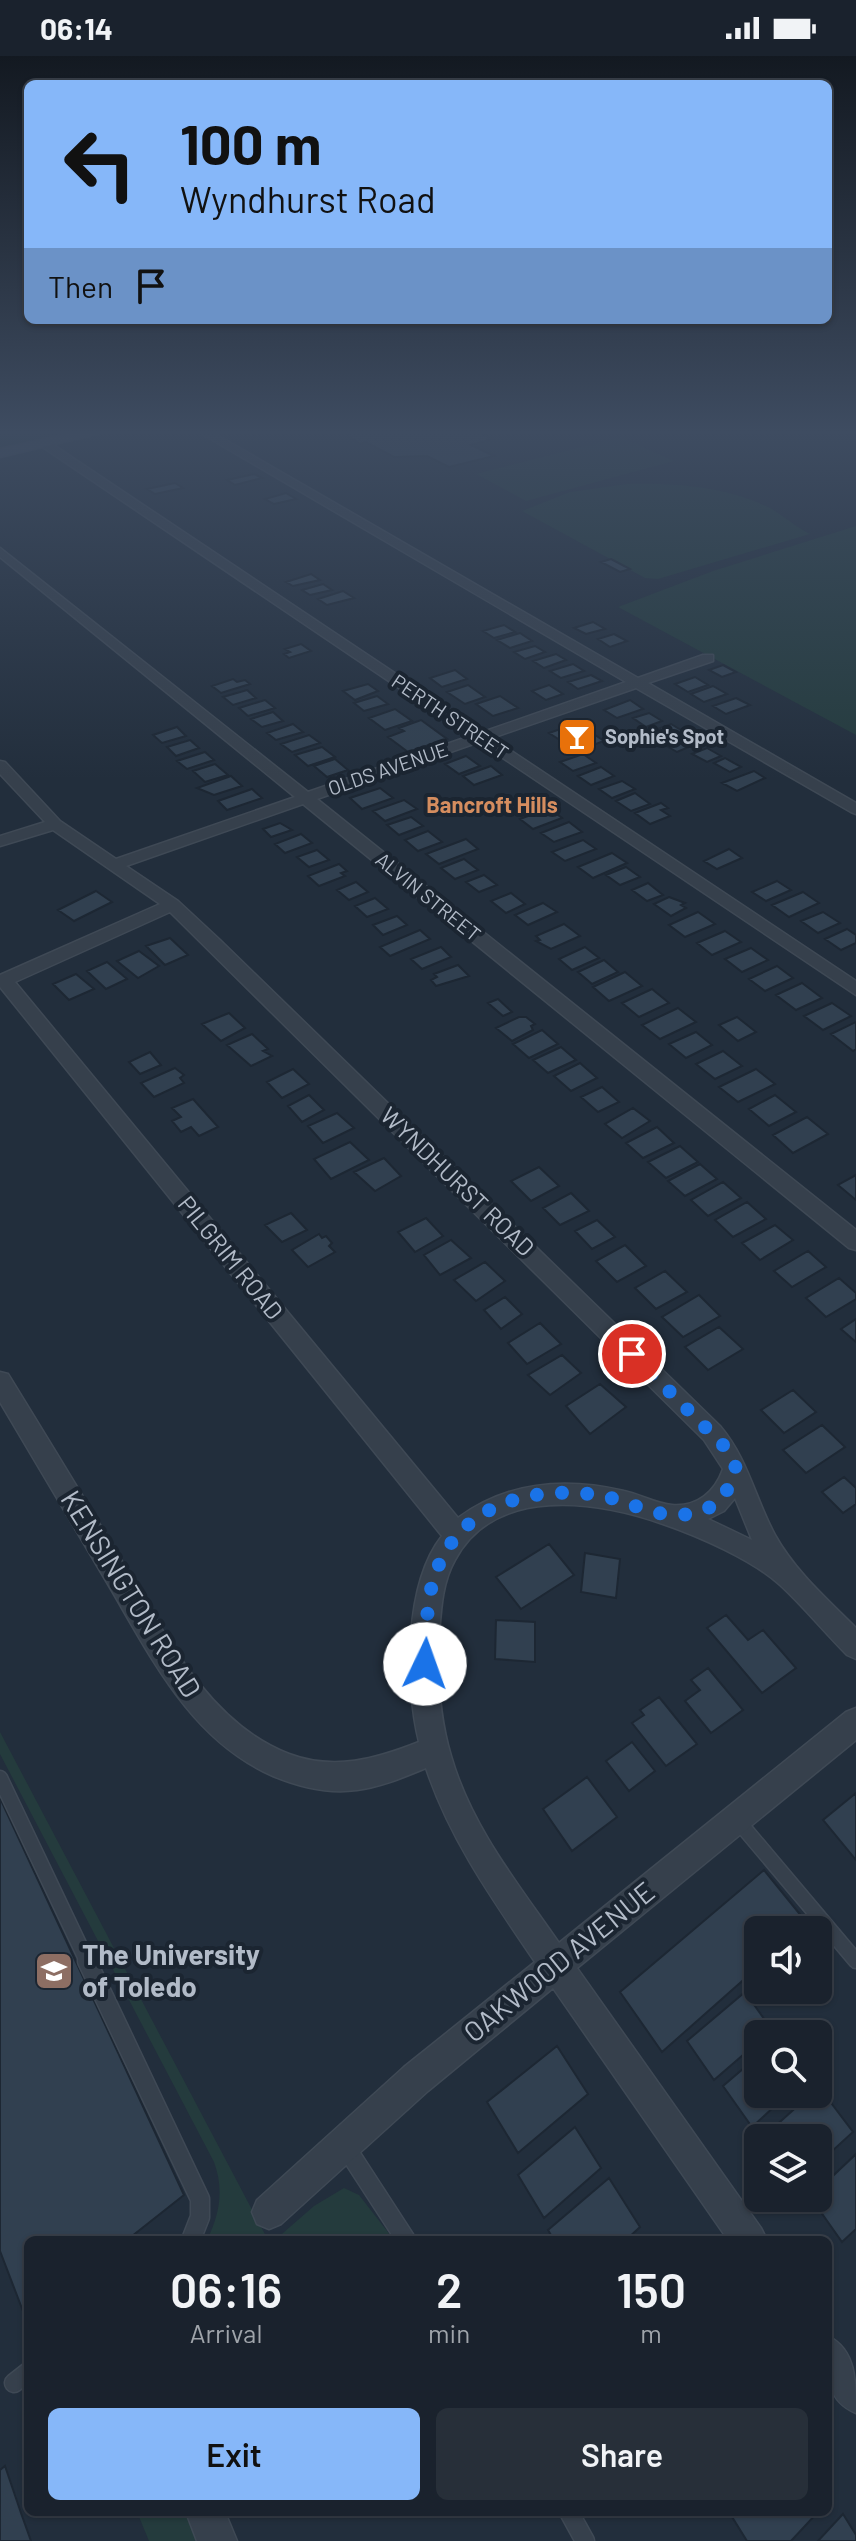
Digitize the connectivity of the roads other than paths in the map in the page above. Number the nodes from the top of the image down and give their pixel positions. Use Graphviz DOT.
graph roads {
  1 [pos="198,547"];
  2 [pos="403,547"];
  3 [pos="0,551"];
  4 [pos="708,658"];
  5 [pos="637,682"];
  6 [pos="480,737"];
  7 [pos="0,765"];
  8 [pos="305,798"];
  9 [pos="856,809"];
  10 [pos="55,824"];
  11 [pos="0,841"];
  12 [pos="113,865"];
  13 [pos="172,905"];
  14 [pos="2,981"];
  15 [pos="856,989"];
  16 [pos="856,1242"];
  17 [pos="0,1381"];
  18 [pos="736,1468"];
  19 [pos="670,1515"];
  20 [pos="457,1536"];
  21 [pos="791,1580"];
  22 [pos="856,1646"];
  23 [pos="856,1722"];
  24 [pos="435,1750"];
  25 [pos="0,1778"];
  26 [pos="735,1817"];
  27 [pos="856,1961"];
  28 [pos="557,1965"];
  29 [pos="344,2144"];
  30 [pos="269,2212"];
  31 [pos="193,2236"];
  32 [pos="403,2236"];
  33 [pos="746,2236"];
  34 [pos="832,2360"];
  35 [pos="856,2394"];
  36 [pos="207,2516"];
  37 [pos="571,2516"];
  38 [pos="217,2541"];
  39 [pos="585,2541"];
  1 -- 6 [label="street, PERTH STREET"];
  2 -- 5 [label="street"];
  3 -- 8 [label="street, ALVIN STREET"];
  4 -- 5 [label="street, OLDS AVENUE"];
  5 -- 6 [label="street, OLDS AVENUE"];
  5 -- 9 [label="street"];
  6 -- 8 [label="street, OLDS AVENUE"];
  6 -- 15 [label="street, PERTH STREET"];
  7 -- 10 [label="street, WYNDHURST ROAD"];
  8 -- 12 [label="street, OLDS AVENUE"];
  8 -- 16 [label="street, ALVIN STREET"];
  10 -- 11 [label="street"];
  10 -- 12 [label="street, WYNDHURST ROAD"];
  12 -- 13 [label="street, WYNDHURST ROAD"];
  13 -- 14 [label="street"];
  13 -- 18 [label="street, WYNDHURST ROAD"];
  14 -- 20 [label="street, PILGRIM ROAD"];
  17 -- 24 [label="street, KENSINGTON ROAD"];
  18 -- 19 [label="street"];
  18 -- 21 [label="street, WYNDHURST ROAD"];
  19 -- 20 [label="street"];
  19 -- 21 [label="street"];
  20 -- 24 [label="street"];
  21 -- 22 [label="street, WYNDHURST ROAD"];
  23 -- 26 [label="street, OAKWOOD AVENUE"];
  24 -- 28 [label="street"];
  25 -- 31 [label="lane"];
  26 -- 27 [label="lane"];
  26 -- 28 [label="street, OAKWOOD AVENUE"];
  28 -- 29 [label="street, OAKWOOD AVENUE"];
  28 -- 33 [label="street"];
  29 -- 30 [label="street, OAKWOOD AVENUE"];
  29 -- 32 [label="lane"];
  34 -- 35 [label="street"];
  36 -- 38 [label="street"];
  37 -- 39 [label="lane"];
}
